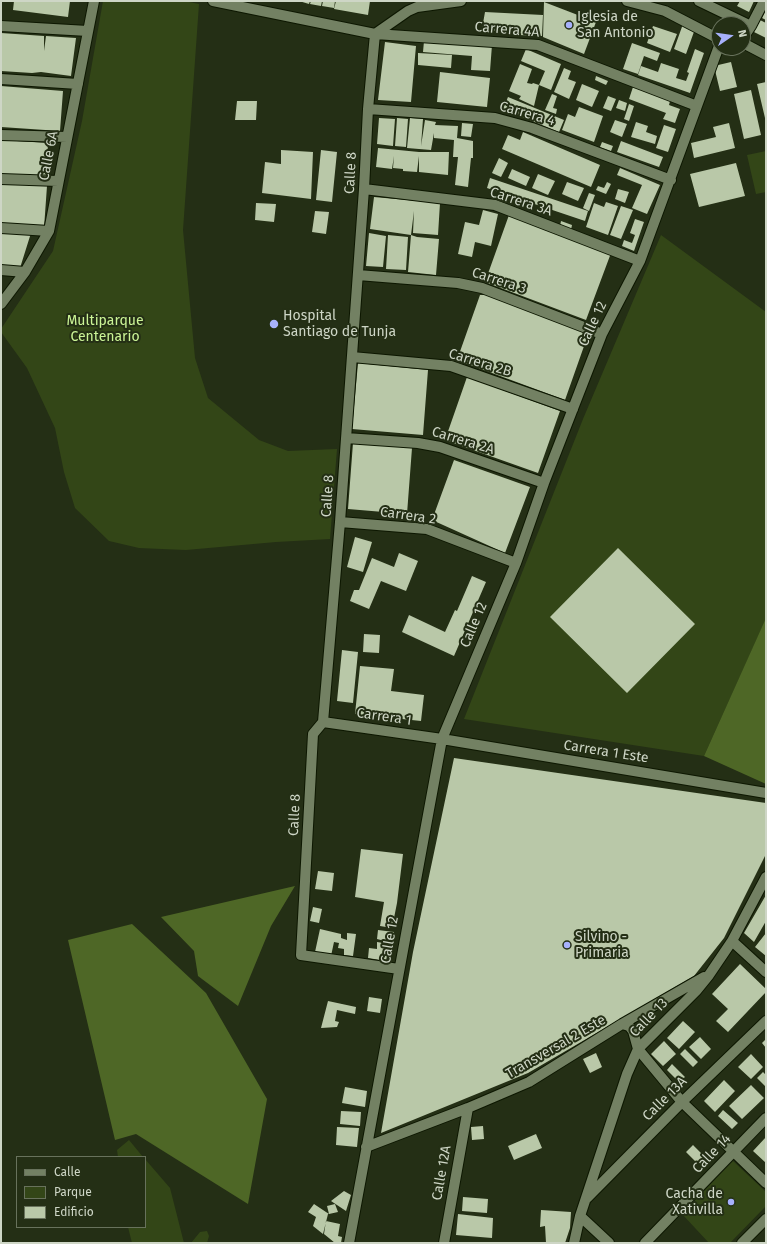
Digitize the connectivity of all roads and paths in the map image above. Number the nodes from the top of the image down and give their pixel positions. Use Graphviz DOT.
graph roads {
  1 [pos="94,1"];
  2 [pos="216,1"];
  3 [pos="461,1"];
  4 [pos="627,1"];
  5 [pos="699,1"];
  6 [pos="764,1"];
  7 [pos="407,6"];
  8 [pos="730,16"];
  9 [pos="1,26"];
  10 [pos="751,26"];
  11 [pos="88,31"];
  12 [pos="375,34"];
  13 [pos="711,35"];
  14 [pos="751,47"];
  15 [pos="766,55"];
  16 [pos="715,56"];
  17 [pos="1,80"];
  18 [pos="78,84"];
  19 [pos="697,106"];
  20 [pos="368,109"];
  21 [pos="1,135"];
  22 [pos="67,138"];
  23 [pos="1,179"];
  24 [pos="670,180"];
  25 [pos="58,181"];
  26 [pos="364,189"];
  27 [pos="1,228"];
  28 [pos="49,231"];
  29 [pos="640,261"];
  30 [pos="1,270"];
  31 [pos="25,272"];
  32 [pos="358,275"];
  33 [pos="1,304"];
  34 [pos="602,334"];
  35 [pos="352,356"];
  36 [pos="573,409"];
  37 [pos="346,438"];
  38 [pos="544,483"];
  39 [pos="340,522"];
  40 [pos="516,563"];
  41 [pos="323,722"];
  42 [pos="442,739"];
  43 [pos="766,793"];
  44 [pos="766,877"];
  45 [pos="732,940"];
  46 [pos="399,969"];
  47 [pos="766,972"];
  48 [pos="709,975"];
  49 [pos="766,1021"];
  50 [pos="622,1024"];
  51 [pos="638,1049"];
  52 [pos="682,1102"];
  53 [pos="468,1108"];
  54 [pos="766,1118"];
  55 [pos="366,1147"];
  56 [pos="733,1152"];
  57 [pos="766,1182"];
  58 [pos="586,1200"];
  59 [pos="580,1216"];
  60 [pos="766,1219"];
  61 [pos="349,1243"];
  62 [pos="444,1243"];
  63 [pos="574,1243"];
  64 [pos="609,1243"];
  65 [pos="645,1243"];
  66 [pos="742,1243"];
  1 -- 11 [label="street, Calle 6A"];
  2 -- 12 [label="street"];
  3 -- 7 [label="street"];
  4 -- 13 [label="street"];
  5 -- 8 [label="street"];
  6 -- 10 [label="street"];
  7 -- 12 [label="street"];
  9 -- 11 [label="street"];
  11 -- 18 [label="street, Calle 6A"];
  12 -- 19 [label="street, Carrera 4A"];
  12 -- 20 [label="street, Calle 8"];
  14 -- 15 [label="street"];
  16 -- 19 [label="street, Calle 12"];
  17 -- 18 [label="street"];
  18 -- 22 [label="street, Calle 6A"];
  19 -- 24 [label="street, Calle 12"];
  20 -- 24 [label="street, Carrera 4"];
  20 -- 26 [label="street, Calle 8"];
  21 -- 22 [label="street"];
  22 -- 25 [label="street, Calle 6A"];
  23 -- 25 [label="street"];
  24 -- 29 [label="street, Calle 12"];
  25 -- 28 [label="street, Calle 6A"];
  26 -- 29 [label="street, Carrera 3A"];
  26 -- 32 [label="street, Calle 8"];
  27 -- 28 [label="street"];
  28 -- 31 [label="street, Calle 6A"];
  29 -- 34 [label="street, Calle 12"];
  30 -- 31 [label="street"];
  31 -- 33 [label="street, Calle 6A"];
  32 -- 34 [label="street, Carrera 3"];
  32 -- 35 [label="street, Calle 8"];
  34 -- 36 [label="street, Calle 12"];
  35 -- 36 [label="street, Carrera 2B"];
  35 -- 37 [label="street, Calle 8"];
  36 -- 38 [label="street, Calle 12"];
  37 -- 38 [label="street, Carrera 2A"];
  37 -- 39 [label="street, Calle 8"];
  38 -- 40 [label="street, Calle 12"];
  39 -- 40 [label="street, Carrera 2"];
  39 -- 41 [label="street, Calle 8"];
  40 -- 42 [label="street, Calle 12"];
  41 -- 42 [label="street, Carrera 1"];
  41 -- 46 [label="street, Calle 8"];
  42 -- 43 [label="street, Carrera 1 Este"];
  42 -- 46 [label="street, Calle 12"];
  44 -- 45 [label="street, Calle 13"];
  45 -- 47 [label="street"];
  45 -- 48 [label="street, Calle 13"];
  46 -- 55 [label="street, Calle 12"];
  48 -- 50 [label="street, Transversal 2 Este"];
  48 -- 51 [label="street, Calle 13"];
  49 -- 52 [label="street, Calle 13A"];
  50 -- 51 [label="street"];
  50 -- 53 [label="street, Transversal 2 Este"];
  51 -- 52 [label="street"];
  51 -- 58 [label="street, Calle 13"];
  52 -- 56 [label="street"];
  52 -- 58 [label="street, Calle 13A"];
  53 -- 55 [label="street, Transversal 2 Este"];
  53 -- 62 [label="street, Calle 12A"];
  54 -- 56 [label="street, Calle 14"];
  55 -- 61 [label="street, Calle 12"];
  56 -- 57 [label="street"];
  56 -- 65 [label="street, Calle 14"];
  58 -- 59 [label="street, Calle 13"];
  59 -- 63 [label="street, Calle 13"];
  59 -- 64 [label="street"];
  60 -- 66 [label="street"];
}
